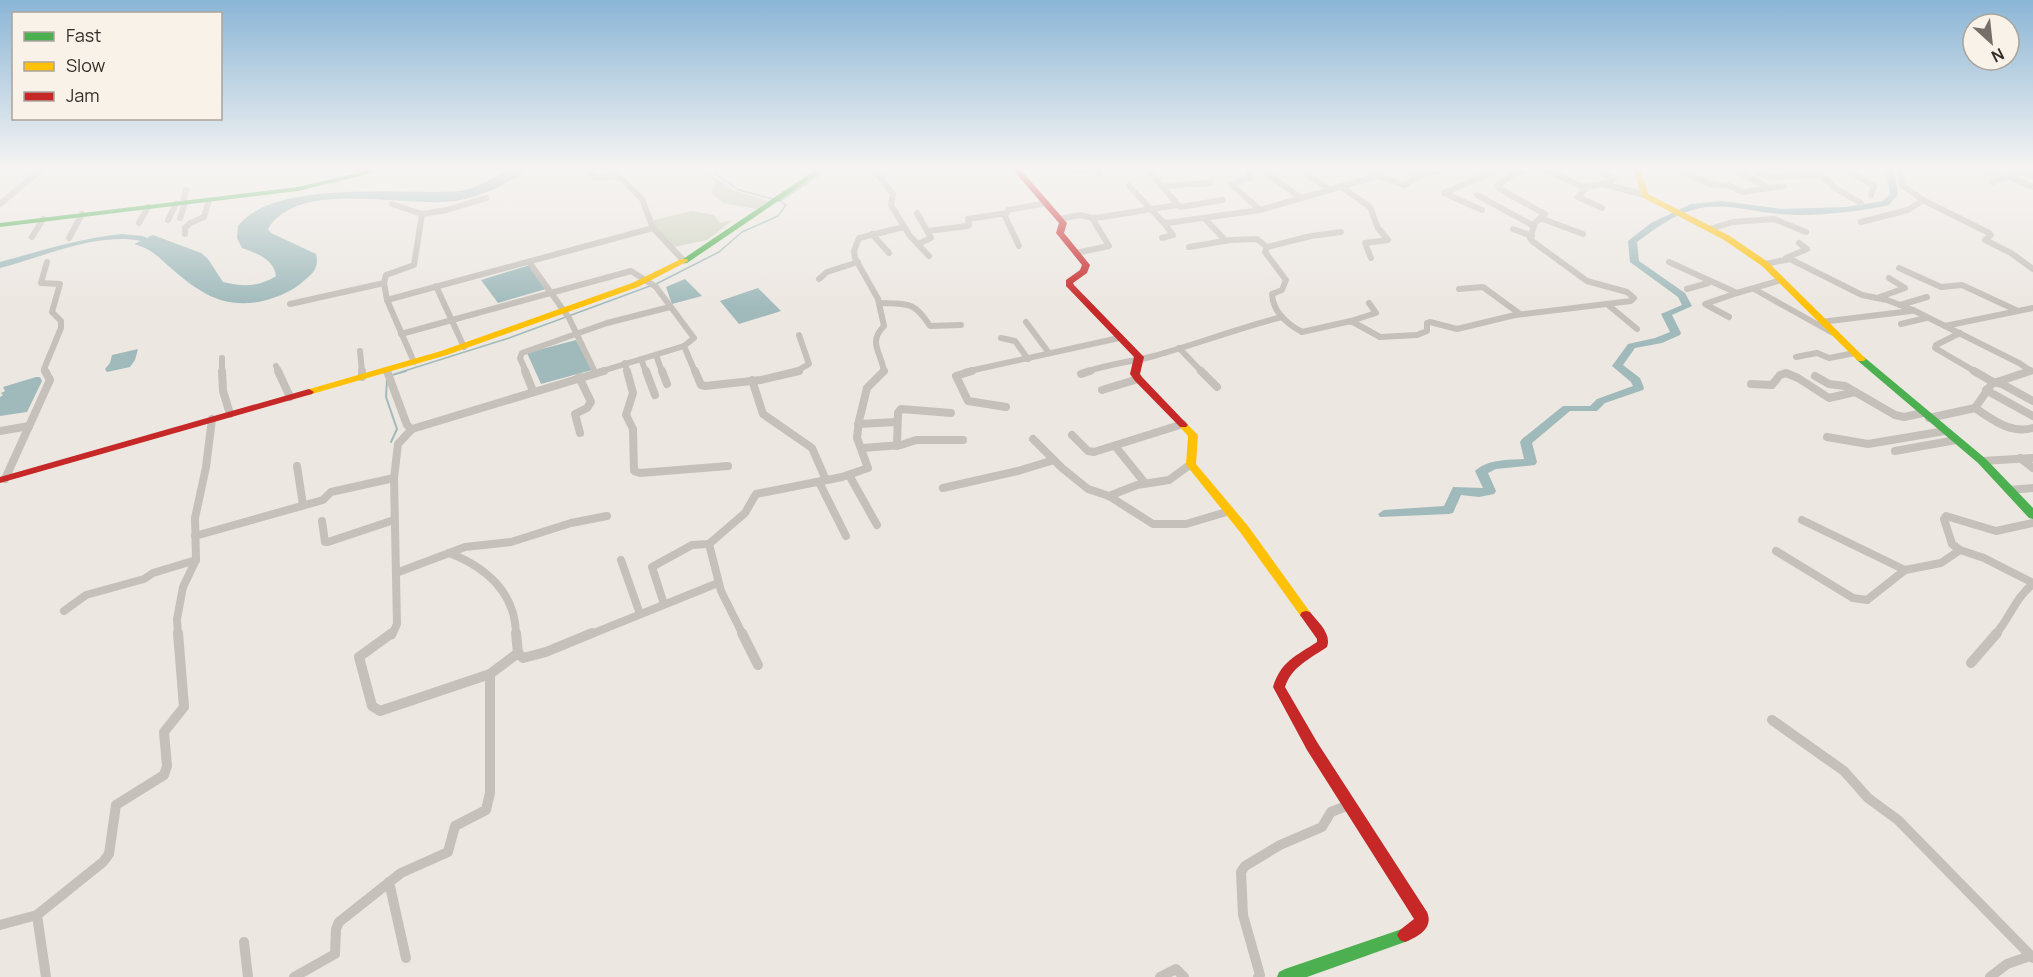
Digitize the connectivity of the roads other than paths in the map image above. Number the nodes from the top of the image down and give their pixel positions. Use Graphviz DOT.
graph roads {
  1 [pos="70,216"];
  2 [pos="81,216"];
  3 [pos="143,216"];
  4 [pos="171,216"];
  5 [pos="204,216"];
  6 [pos="422,216"];
  7 [pos="648,216"];
  8 [pos="752,216"];
  9 [pos="897,216"];
  10 [pos="919,216"];
  11 [pos="993,216"];
  12 [pos="1005,216"];
  13 [pos="1056,216"];
  14 [pos="1077,216"];
  15 [pos="1082,216"];
  16 [pos="1110,216"];
  17 [pos="1156,216"];
  18 [pos="1221,216"];
  19 [pos="1373,216"];
  20 [pos="1515,216"];
  21 [pos="1545,216"];
  22 [pos="1684,216"];
  23 [pos="1886,216"];
  24 [pos="1954,216"];
  25 [pos="1092,218"];
  26 [pos="1204,218"];
  27 [pos="1540,218"];
  28 [pos="43,219"];
  29 [pos="1059,219"];
  30 [pos="168,220"];
  31 [pos="1162,222"];
  32 [pos="1861,222"];
  33 [pos="139,223"];
  34 [pos="0,225"];
  35 [pos="1534,226"];
  36 [pos="904,227"];
  37 [pos="653,228"];
  38 [pos="1512,229"];
  39 [pos="1710,229"];
  40 [pos="928,231"];
  41 [pos="1341,232"];
  42 [pos="1806,232"];
  43 [pos="185,234"];
  44 [pos="872,234"];
  45 [pos="1583,234"];
  46 [pos="1532,236"];
  47 [pos="32,237"];
  48 [pos="69,238"];
  49 [pos="1162,238"];
  50 [pos="1226,241"];
  51 [pos="1799,243"];
  52 [pos="918,244"];
  53 [pos="1019,246"];
  54 [pos="1189,247"];
  55 [pos="1267,247"];
  56 [pos="889,253"];
  57 [pos="1076,253"];
  58 [pos="929,256"];
  59 [pos="1371,258"];
  60 [pos="1786,258"];
  61 [pos="684,261"];
  62 [pos="47,262"];
  63 [pos="529,262"];
  64 [pos="858,262"];
  65 [pos="1669,262"];
  66 [pos="1765,264"];
  67 [pos="1899,268"];
  68 [pos="2033,269"];
  69 [pos="1889,278"];
  70 [pos="819,279"];
  71 [pos="1781,280"];
  72 [pos="384,283"];
  73 [pos="1708,283"];
  74 [pos="652,284"];
  75 [pos="436,286"];
  76 [pos="1459,289"];
  77 [pos="1687,289"];
  78 [pos="1754,289"];
  79 [pos="549,292"];
  80 [pos="1737,293"];
  81 [pos="1927,297"];
  82 [pos="1877,298"];
  83 [pos="387,300"];
  84 [pos="880,303"];
  85 [pos="1369,303"];
  86 [pos="290,304"];
  87 [pos="1607,304"];
  88 [pos="1900,305"];
  89 [pos="670,307"];
  90 [pos="2033,308"];
  91 [pos="1912,310"];
  92 [pos="2018,311"];
  93 [pos="566,314"];
  94 [pos="1520,314"];
  95 [pos="1282,317"];
  96 [pos="1729,317"];
  97 [pos="1928,317"];
  98 [pos="450,320"];
  99 [pos="1351,321"];
  100 [pos="1026,322"];
  101 [pos="1821,322"];
  102 [pos="1901,324"];
  103 [pos="961,325"];
  104 [pos="1945,326"];
  105 [pos="1637,329"];
  106 [pos="1833,333"];
  107 [pos="1960,333"];
  108 [pos="401,334"];
  109 [pos="577,334"];
  110 [pos="799,335"];
  111 [pos="1001,338"];
  112 [pos="1119,338"];
  113 [pos="684,346"];
  114 [pos="464,347"];
  115 [pos="1179,348"];
  116 [pos="360,351"];
  117 [pos="1049,353"];
  118 [pos="1855,353"];
  119 [pos="656,354"];
  120 [pos="1796,357"];
  121 [pos="222,358"];
  122 [pos="640,359"];
  123 [pos="1028,359"];
  124 [pos="1140,359"];
  125 [pos="414,362"];
  126 [pos="625,363"];
  127 [pos="276,366"];
  128 [pos="596,372"];
  129 [pos="388,373"];
  130 [pos="1081,374"];
  131 [pos="1815,376"];
  132 [pos="362,377"];
  133 [pos="579,377"];
  134 [pos="752,380"];
  135 [pos="1138,380"];
  136 [pos="1995,382"];
  137 [pos="668,384"];
  138 [pos="1751,384"];
  139 [pos="1217,387"];
  140 [pos="1102,390"];
  141 [pos="1986,390"];
  142 [pos="533,391"];
  143 [pos="1855,392"];
  144 [pos="655,395"];
  145 [pos="290,398"];
  146 [pos="2033,401"];
  147 [pos="1006,407"];
  148 [pos="1975,408"];
  149 [pos="951,413"];
  150 [pos="230,414"];
  151 [pos="1926,416"];
  152 [pos="2033,416"];
  153 [pos="212,419"];
  154 [pos="897,422"];
  155 [pos="858,424"];
  156 [pos="1183,424"];
  157 [pos="29,426"];
  158 [pos="2033,428"];
  159 [pos="412,429"];
  160 [pos="0,431"];
  161 [pos="1945,431"];
  162 [pos="580,433"];
  163 [pos="1072,435"];
  164 [pos="1827,437"];
  165 [pos="1033,439"];
  166 [pos="1956,440"];
  167 [pos="963,441"];
  168 [pos="897,446"];
  169 [pos="1115,446"];
  170 [pos="863,448"];
  171 [pos="1895,451"];
  172 [pos="2020,458"];
  173 [pos="2033,458"];
  174 [pos="1054,460"];
  175 [pos="1982,461"];
  176 [pos="1191,464"];
  177 [pos="297,466"];
  178 [pos="729,466"];
  179 [pos="2033,468"];
  180 [pos="849,475"];
  181 [pos="394,478"];
  182 [pos="2,480"];
  183 [pos="823,481"];
  184 [pos="1145,483"];
  185 [pos="944,488"];
  186 [pos="2033,488"];
  187 [pos="2009,490"];
  188 [pos="1109,496"];
  189 [pos="303,506"];
  190 [pos="1230,511"];
  191 [pos="2033,515"];
  192 [pos="607,516"];
  193 [pos="394,520"];
  194 [pos="1802,520"];
  195 [pos="322,521"];
  196 [pos="2033,523"];
  197 [pos="877,525"];
  198 [pos="195,536"];
  199 [pos="846,536"];
  200 [pos="709,544"];
  201 [pos="1960,550"];
  202 [pos="1776,551"];
  203 [pos="453,554"];
  204 [pos="196,560"];
  205 [pos="621,560"];
  206 [pos="1905,570"];
  207 [pos="396,573"];
  208 [pos="718,583"];
  209 [pos="2033,584"];
  210 [pos="664,604"];
  211 [pos="64,611"];
  212 [pos="640,614"];
  213 [pos="518,653"];
  214 [pos="1971,663"];
  215 [pos="758,665"];
  216 [pos="490,674"];
  217 [pos="1772,720"];
  218 [pos="1349,805"];
  219 [pos="389,882"];
  220 [pos="37,915"];
  221 [pos="0,925"];
  222 [pos="244,942"];
  223 [pos="2031,957"];
  224 [pos="406,958"];
  225 [pos="46,977"];
  226 [pos="248,977"];
  227 [pos="294,977"];
  228 [pos="1160,977"];
  229 [pos="1184,977"];
  230 [pos="1258,977"];
  231 [pos="1285,977"];
  232 [pos="1990,977"];
  1 -- 28 [label="street"];
  2 -- 48 [label="street"];
  3 -- 33 [label="street"];
  4 -- 30 [label="street"];
  5 -- 43 [label="street"];
  6 -- 72 [label="street"];
  7 -- 37 [label="street"];
  8 -- 61 [label="street"];
  9 -- 36 [label="street"];
  10 -- 40 [label="street"];
  11 -- 40 [label="street"];
  12 -- 53 [label="street"];
  13 -- 29 [label="street"];
  14 -- 29 [label="street"];
  15 -- 25 [label="street"];
  16 -- 25 [label="street"];
  17 -- 31 [label="street"];
  18 -- 26 [label="street"];
  19 -- 59 [label="street"];
  20 -- 35 [label="street"];
  21 -- 27 [label="street"];
  22 -- 39 [label="street"];
  23 -- 32 [label="street"];
  24 -- 68 [label="street"];
  25 -- 57 [label="street"];
  26 -- 31 [label="street"];
  26 -- 50 [label="street"];
  27 -- 35 [label="street"];
  27 -- 45 [label="street"];
  28 -- 34 [label="street"];
  28 -- 47 [label="street"];
  29 -- 57 [label="street"];
  31 -- 49 [label="street"];
  35 -- 46 [label="street"];
  36 -- 44 [label="street"];
  36 -- 52 [label="street"];
  37 -- 61 [label="street"];
  37 -- 63 [label="street"];
  38 -- 46 [label="street"];
  39 -- 42 [label="street"];
  39 -- 66 [label="street"];
  40 -- 52 [label="street"];
  41 -- 55 [label="street"];
  44 -- 56 [label="street"];
  44 -- 64 [label="street"];
  46 -- 87 [label="street"];
  50 -- 54 [label="street"];
  50 -- 55 [label="street"];
  51 -- 60 [label="street"];
  52 -- 58 [label="street"];
  55 -- 95 [label="street"];
  57 -- 112 [label="street"];
  60 -- 66 [label="street"];
  60 -- 82 [label="street"];
  61 -- 74 [label="street"];
  62 -- 157 [label="street"];
  63 -- 75 [label="street"];
  63 -- 79 [label="street"];
  64 -- 70 [label="street"];
  64 -- 84 [label="street"];
  65 -- 73 [label="street"];
  66 -- 71 [label="street"];
  67 -- 92 [label="street"];
  69 -- 82 [label="street"];
  71 -- 78 [label="street"];
  71 -- 101 [label="street"];
  72 -- 83 [label="street"];
  72 -- 86 [label="street"];
  73 -- 77 [label="street"];
  73 -- 80 [label="street"];
  74 -- 79 [label="street"];
  74 -- 89 [label="street"];
  74 -- 93 [label="street"];
  75 -- 83 [label="street"];
  75 -- 98 [label="street"];
  76 -- 94 [label="street"];
  78 -- 80 [label="street"];
  78 -- 106 [label="street"];
  79 -- 93 [label="street"];
  79 -- 98 [label="street"];
  80 -- 96 [label="street"];
  81 -- 88 [label="street"];
  82 -- 88 [label="street"];
  83 -- 108 [label="street"];
  84 -- 103 [label="street"];
  84 -- 155 [label="street"];
  85 -- 99 [label="street"];
  87 -- 94 [label="street"];
  87 -- 105 [label="street"];
  88 -- 91 [label="street"];
  89 -- 109 [label="street"];
  89 -- 113 [label="street"];
  90 -- 92 [label="street"];
  91 -- 97 [label="street"];
  91 -- 101 [label="street"];
  92 -- 104 [label="street"];
  93 -- 109 [label="street"];
  93 -- 114 [label="street"];
  94 -- 99 [label="street"];
  95 -- 99 [label="street"];
  95 -- 115 [label="street"];
  97 -- 102 [label="street"];
  97 -- 104 [label="street"];
  98 -- 108 [label="street"];
  98 -- 114 [label="street"];
  100 -- 117 [label="street"];
  101 -- 106 [label="street"];
  104 -- 107 [label="street"];
  106 -- 118 [label="street"];
  107 -- 136 [label="street"];
  107 -- 136 [label="street"];
  108 -- 125 [label="street"];
  109 -- 128 [label="street"];
  109 -- 142 [label="street"];
  110 -- 134 [label="street"];
  111 -- 123 [label="street"];
  112 -- 117 [label="street"];
  112 -- 124 [label="street"];
  113 -- 119 [label="street"];
  113 -- 134 [label="street"];
  114 -- 125 [label="street"];
  115 -- 124 [label="street"];
  115 -- 139 [label="street"];
  116 -- 132 [label="street"];
  117 -- 123 [label="street"];
  118 -- 120 [label="street"];
  118 -- 151 [label="street"];
  119 -- 122 [label="street"];
  119 -- 137 [label="street"];
  121 -- 150 [label="street"];
  122 -- 126 [label="street"];
  122 -- 144 [label="street"];
  123 -- 147 [label="street"];
  124 -- 130 [label="street"];
  124 -- 135 [label="street"];
  125 -- 129 [label="street"];
  126 -- 128 [label="street"];
  126 -- 178 [label="street"];
  127 -- 145 [label="street"];
  128 -- 133 [label="street"];
  129 -- 132 [label="street"];
  129 -- 159 [label="street"];
  131 -- 143 [label="street"];
  132 -- 145 [label="street"];
  133 -- 142 [label="street"];
  133 -- 162 [label="street"];
  134 -- 183 [label="street"];
  135 -- 140 [label="street"];
  135 -- 156 [label="street"];
  136 -- 141 [label="street"];
  136 -- 146 [label="street"];
  138 -- 143 [label="street"];
  141 -- 148 [label="street"];
  141 -- 152 [label="street"];
  142 -- 159 [label="street"];
  143 -- 151 [label="street"];
  145 -- 150 [label="street"];
  148 -- 151 [label="street"];
  148 -- 158 [label="street"];
  149 -- 154 [label="street"];
  150 -- 153 [label="street"];
  151 -- 161 [label="street"];
  153 -- 182 [label="street"];
  153 -- 198 [label="street"];
  154 -- 155 [label="street"];
  154 -- 168 [label="street"];
  155 -- 170 [label="street"];
  156 -- 169 [label="street"];
  156 -- 176 [label="street"];
  157 -- 160 [label="street"];
  157 -- 182 [label="street"];
  159 -- 181 [label="street"];
  161 -- 164 [label="street"];
  161 -- 166 [label="street"];
  163 -- 169 [label="street"];
  165 -- 174 [label="street"];
  166 -- 171 [label="street"];
  166 -- 175 [label="street"];
  167 -- 168 [label="street"];
  168 -- 170 [label="street"];
  169 -- 184 [label="street"];
  170 -- 180 [label="street"];
  172 -- 173 [label="street"];
  172 -- 175 [label="street"];
  172 -- 179 [label="street"];
  174 -- 185 [label="street"];
  174 -- 188 [label="street"];
  175 -- 187 [label="street"];
  176 -- 184 [label="street"];
  176 -- 190 [label="street"];
  177 -- 189 [label="street"];
  180 -- 183 [label="street"];
  180 -- 197 [label="street"];
  181 -- 189 [label="street"];
  181 -- 193 [label="street"];
  183 -- 199 [label="street"];
  183 -- 200 [label="street"];
  184 -- 188 [label="street"];
  186 -- 187 [label="street"];
  187 -- 191 [label="street"];
  188 -- 190 [label="street"];
  189 -- 198 [label="street"];
  190 -- 218 [label="street"];
  192 -- 203 [label="street"];
  193 -- 195 [label="street"];
  193 -- 207 [label="street"];
  194 -- 206 [label="street"];
  196 -- 201 [label="street"];
  198 -- 204 [label="street"];
  200 -- 208 [label="street"];
  200 -- 210 [label="street"];
  201 -- 206 [label="street"];
  201 -- 209 [label="street"];
  202 -- 206 [label="street"];
  203 -- 207 [label="street"];
  203 -- 213 [label="street"];
  204 -- 211 [label="street"];
  204 -- 220 [label="street"];
  205 -- 212 [label="street"];
  207 -- 216 [label="street"];
  208 -- 210 [label="street"];
  208 -- 215 [label="street"];
  209 -- 214 [label="street"];
  210 -- 212 [label="street"];
  212 -- 213 [label="street"];
  213 -- 216 [label="street"];
  216 -- 219 [label="street"];
  217 -- 223 [label="street"];
  218 -- 230 [label="street"];
  218 -- 231 [label="street"];
  219 -- 224 [label="street"];
  219 -- 227 [label="street"];
  220 -- 221 [label="street"];
  220 -- 225 [label="street"];
  222 -- 226 [label="street"];
  223 -- 232 [label="street"];
  228 -- 229 [label="street"];
}
